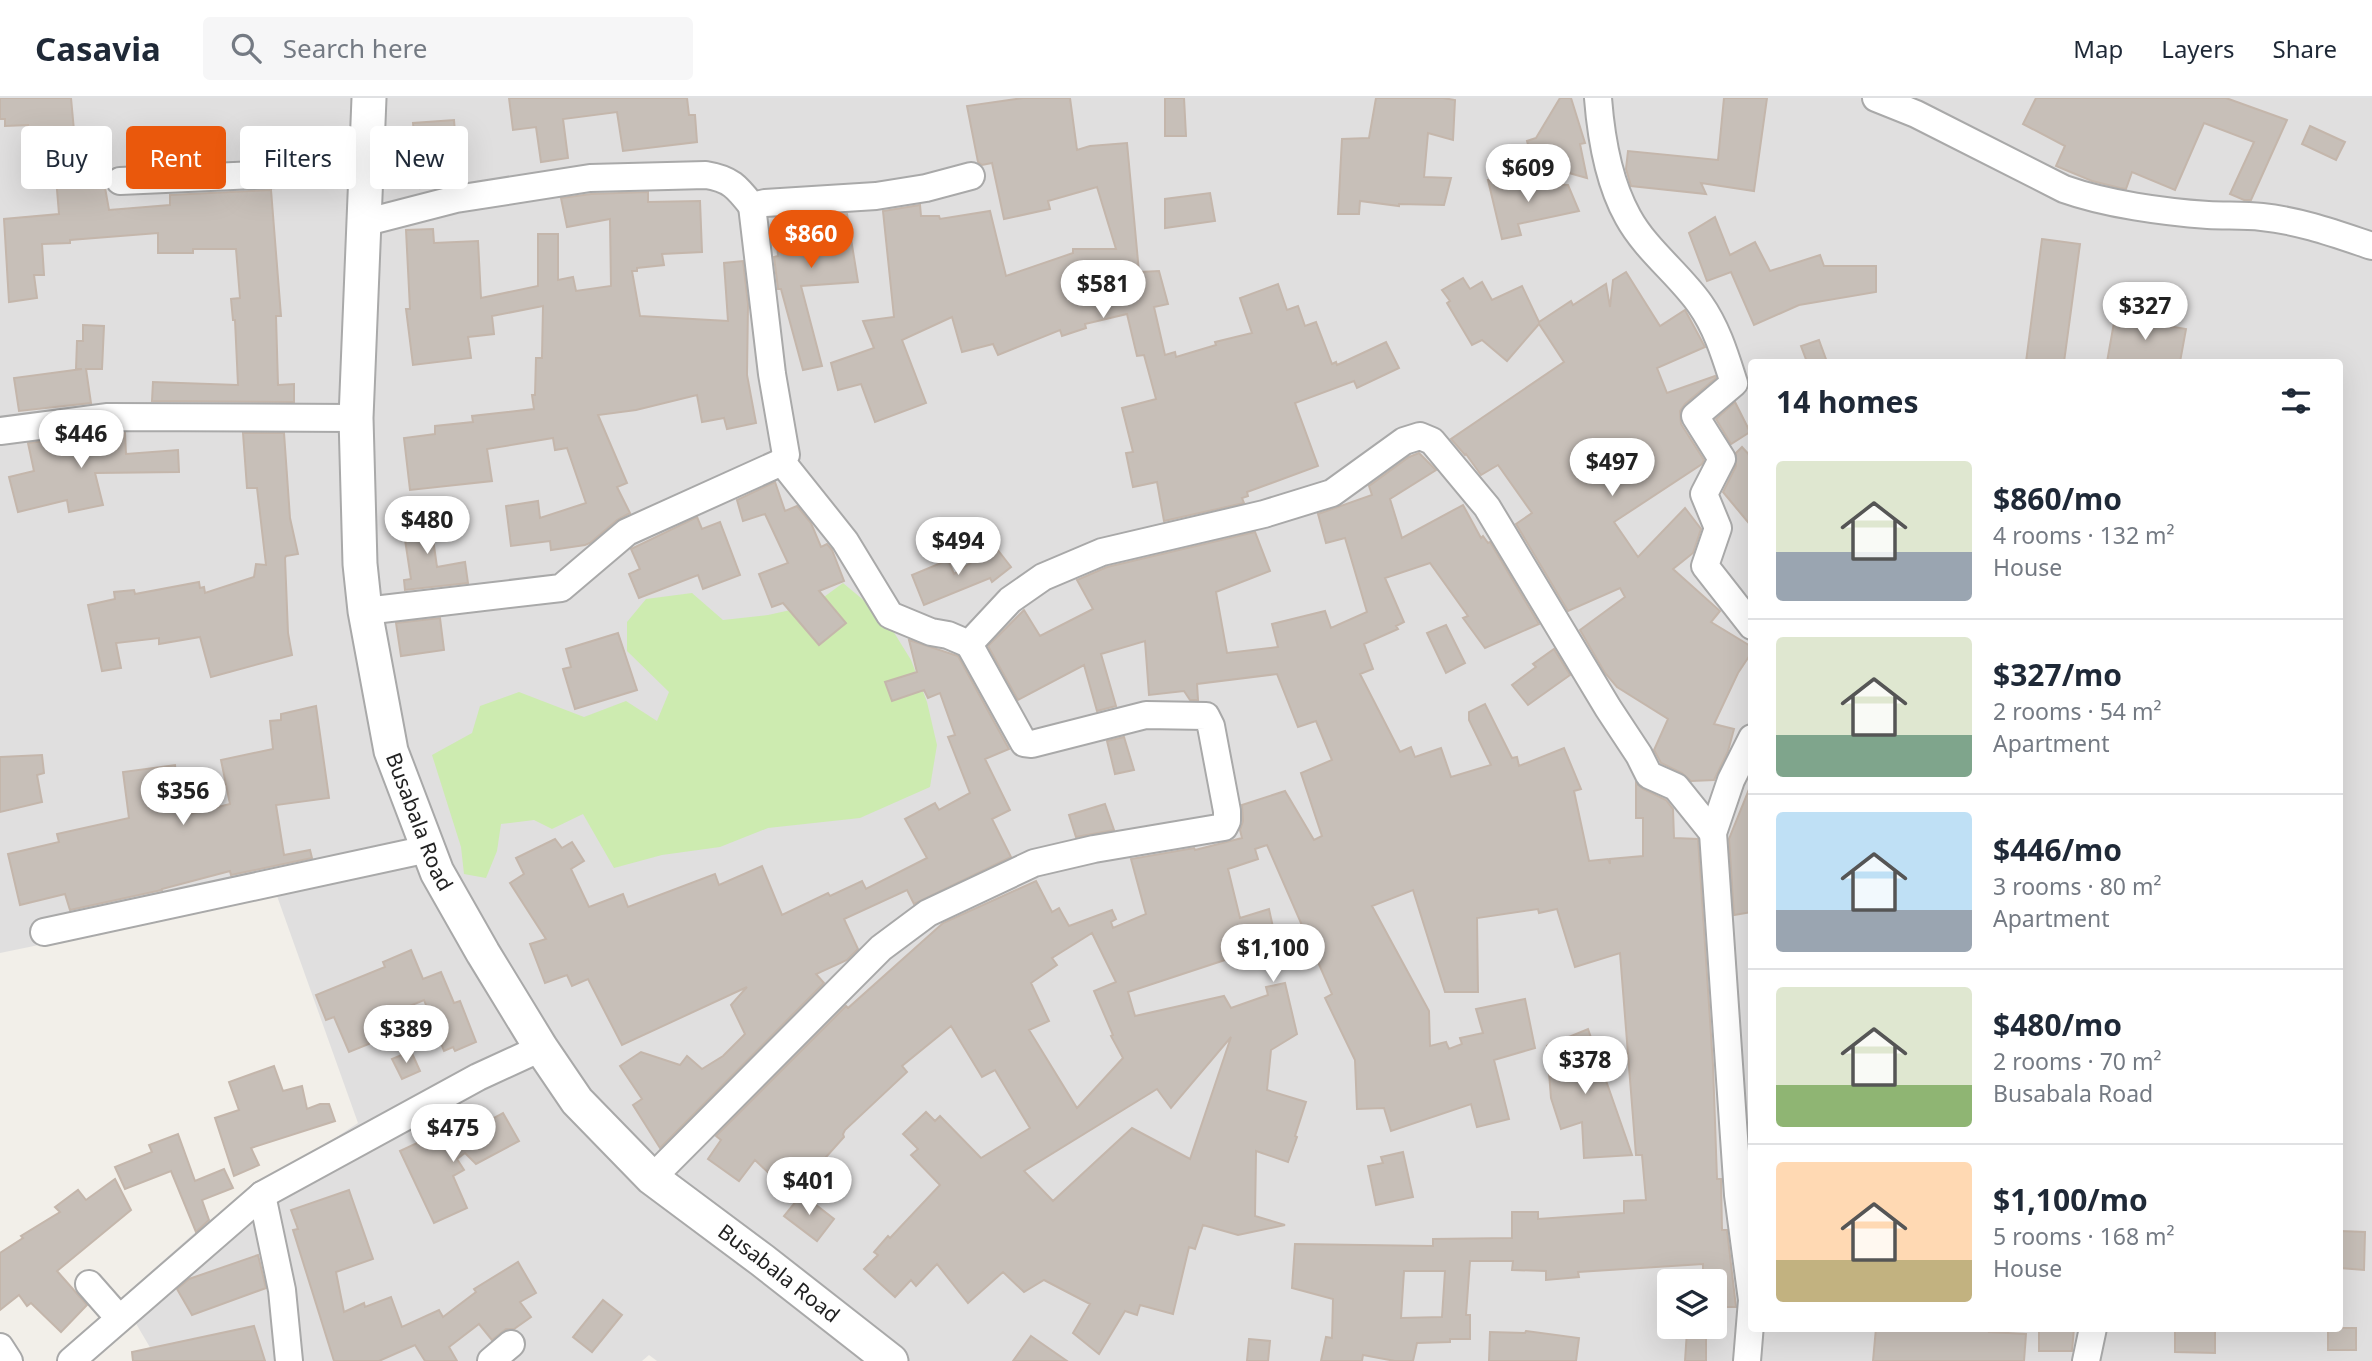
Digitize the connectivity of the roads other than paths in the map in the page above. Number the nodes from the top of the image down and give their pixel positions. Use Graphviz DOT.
graph roads {
  1 [pos="369,98"];
  2 [pos="1598,98"];
  3 [pos="1876,98"];
  4 [pos="365,170"];
  5 [pos="971,176"];
  6 [pos="120,181"];
  7 [pos="752,206"];
  8 [pos="363,223"];
  9 [pos="2372,246"];
  10 [pos="356,418"];
  11 [pos="0,431"];
  12 [pos="782,462"];
  13 [pos="365,611"];
  14 [pos="1748,621"];
  15 [pos="970,644"];
  16 [pos="1748,746"];
  17 [pos="1713,833"];
  18 [pos="428,849"];
  19 [pos="44,932"];
  20 [pos="541,1048"];
  21 [pos="652,1178"];
  22 [pos="262,1195"];
  23 [pos="1748,1270"];
  24 [pos="89,1284"];
  25 [pos="118,1317"];
  26 [pos="1749,1332"];
  27 [pos="2092,1332"];
  28 [pos="0,1347"];
  29 [pos="9,1361"];
  30 [pos="71,1361"];
  31 [pos="289,1361"];
  32 [pos="891,1361"];
  33 [pos="1747,1361"];
  34 [pos="2086,1361"];
  1 -- 4 [label="street, Busabala Road"];
  2 -- 14 [label="street"];
  3 -- 9 [label="street"];
  4 -- 6 [label="street"];
  4 -- 8 [label="street, Busabala Road"];
  5 -- 7 [label="street"];
  7 -- 8 [label="street"];
  7 -- 12 [label="street"];
  8 -- 10 [label="street, Busabala Road"];
  10 -- 11 [label="street"];
  10 -- 13 [label="street, Busabala Road"];
  12 -- 13 [label="street"];
  12 -- 15 [label="street"];
  13 -- 18 [label="street, Busabala Road"];
  15 -- 17 [label="street"];
  15 -- 21 [label="street"];
  16 -- 17 [label="street"];
  17 -- 23 [label="street"];
  18 -- 19 [label="street"];
  18 -- 20 [label="street, Busabala Road"];
  20 -- 21 [label="street, Busabala Road"];
  20 -- 22 [label="street"];
  21 -- 32 [label="street, Busabala Road"];
  22 -- 25 [label="street"];
  22 -- 31 [label="street"];
  24 -- 25 [label="street"];
  25 -- 30 [label="street"];
  26 -- 33 [label="street"];
  27 -- 34 [label="street"];
  28 -- 29 [label="street"];
}
